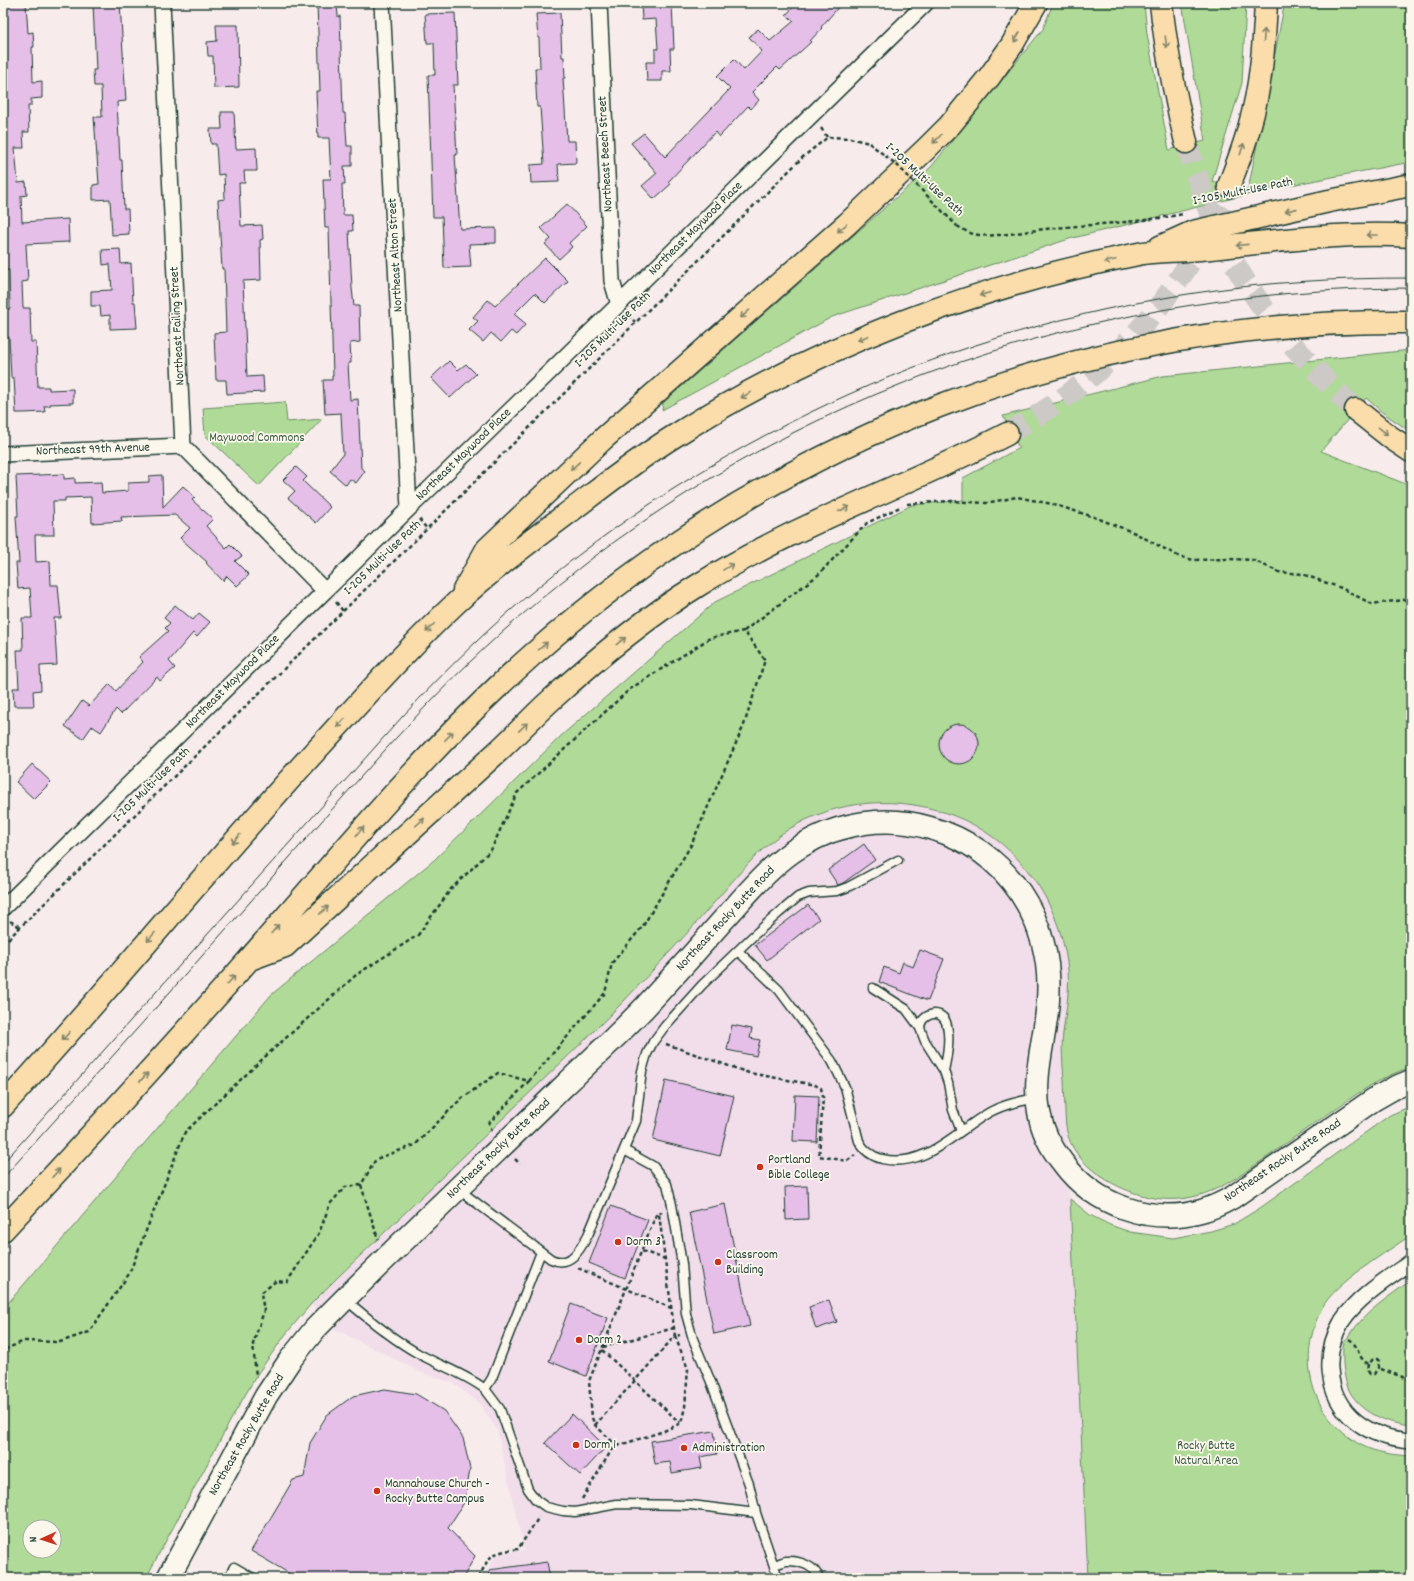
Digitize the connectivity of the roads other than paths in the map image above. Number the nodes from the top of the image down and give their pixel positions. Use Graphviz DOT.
graph roads {
  1 [pos="162,3"];
  2 [pos="382,3"];
  3 [pos="599,3"];
  4 [pos="926,3"];
  5 [pos="1036,3"];
  6 [pos="1161,3"];
  7 [pos="1266,3"];
  8 [pos="1186,142"];
  9 [pos="1411,185"];
  10 [pos="1229,186"];
  11 [pos="1411,236"];
  12 [pos="1148,252"];
  13 [pos="619,305"];
  14 [pos="1411,322"];
  15 [pos="1356,410"];
  16 [pos="1007,434"];
  17 [pos="184,446"];
  18 [pos="1411,451"];
  19 [pos="3,454"];
  20 [pos="409,508"];
  21 [pos="325,591"];
  22 [pos="458,601"];
  23 [pos="898,860"];
  24 [pos="3,908"];
  25 [pos="738,951"];
  26 [pos="250,959"];
  27 [pos="873,988"];
  28 [pos="920,1028"];
  29 [pos="944,1072"];
  30 [pos="1411,1081"];
  31 [pos="1037,1098"];
  32 [pos="3,1106"];
  33 [pos="961,1131"];
  34 [pos="624,1150"];
  35 [pos="458,1189"];
  36 [pos="3,1230"];
  37 [pos="541,1252"];
  38 [pos="1411,1262"];
  39 [pos="344,1299"];
  40 [pos="485,1389"];
  41 [pos="1411,1441"];
  42 [pos="756,1513"];
  43 [pos="774,1566"];
  44 [pos="168,1578"];
  45 [pos="228,1578"];
  46 [pos="253,1578"];
  47 [pos="778,1578"];
  48 [pos="819,1578"];
  1 -- 17 [label="street, Northeast Failing Street"];
  2 -- 20 [label="street, Northeast Alton Street"];
  3 -- 13 [label="street, Northeast Beech Street"];
  4 -- 13 [label="street, Northeast Maywood Place"];
  5 -- 22 [label="highway, one-way"];
  6 -- 8 [label="highway, one-way"];
  10 -- 7 [label="highway, one-way"];
  9 -- 12 [label="highway, one-way"];
  11 -- 12 [label="highway, one-way"];
  12 -- 22 [label="highway, one-way"];
  13 -- 20 [label="street, Northeast Maywood Place"];
  26 -- 14 [label="highway, one-way"];
  15 -- 18 [label="highway, one-way"];
  26 -- 16 [label="highway, one-way"];
  17 -- 19 [label="street, Northeast 99th Avenue"];
  17 -- 21 [label="street"];
  20 -- 21 [label="street, Northeast Maywood Place"];
  21 -- 24 [label="street, Northeast Maywood Place"];
  22 -- 32 [label="highway, one-way"];
  23 -- 25 [label="lane"];
  25 -- 33 [label="lane"];
  25 -- 34 [label="lane"];
  36 -- 26 [label="highway, one-way"];
  27 -- 28 [label="lane"];
  28 -- 29 [label="lane"];
  28 -- 29 [label="lane"];
  29 -- 33 [label="lane"];
  30 -- 31 [label="street, Northeast Rocky Butte Road"];
  31 -- 33 [label="lane"];
  31 -- 35 [label="street, Northeast Rocky Butte Road"];
  34 -- 37 [label="lane"];
  34 -- 42 [label="lane"];
  35 -- 37 [label="lane"];
  35 -- 39 [label="street, Northeast Rocky Butte Road"];
  37 -- 40 [label="lane"];
  38 -- 41 [label="street"];
  39 -- 40 [label="lane"];
  39 -- 44 [label="street, Northeast Rocky Butte Road"];
  40 -- 42 [label="lane"];
  42 -- 43 [label="lane"];
  43 -- 47 [label="lane"];
  43 -- 48 [label="lane"];
  45 -- 46 [label="lane"];
}
